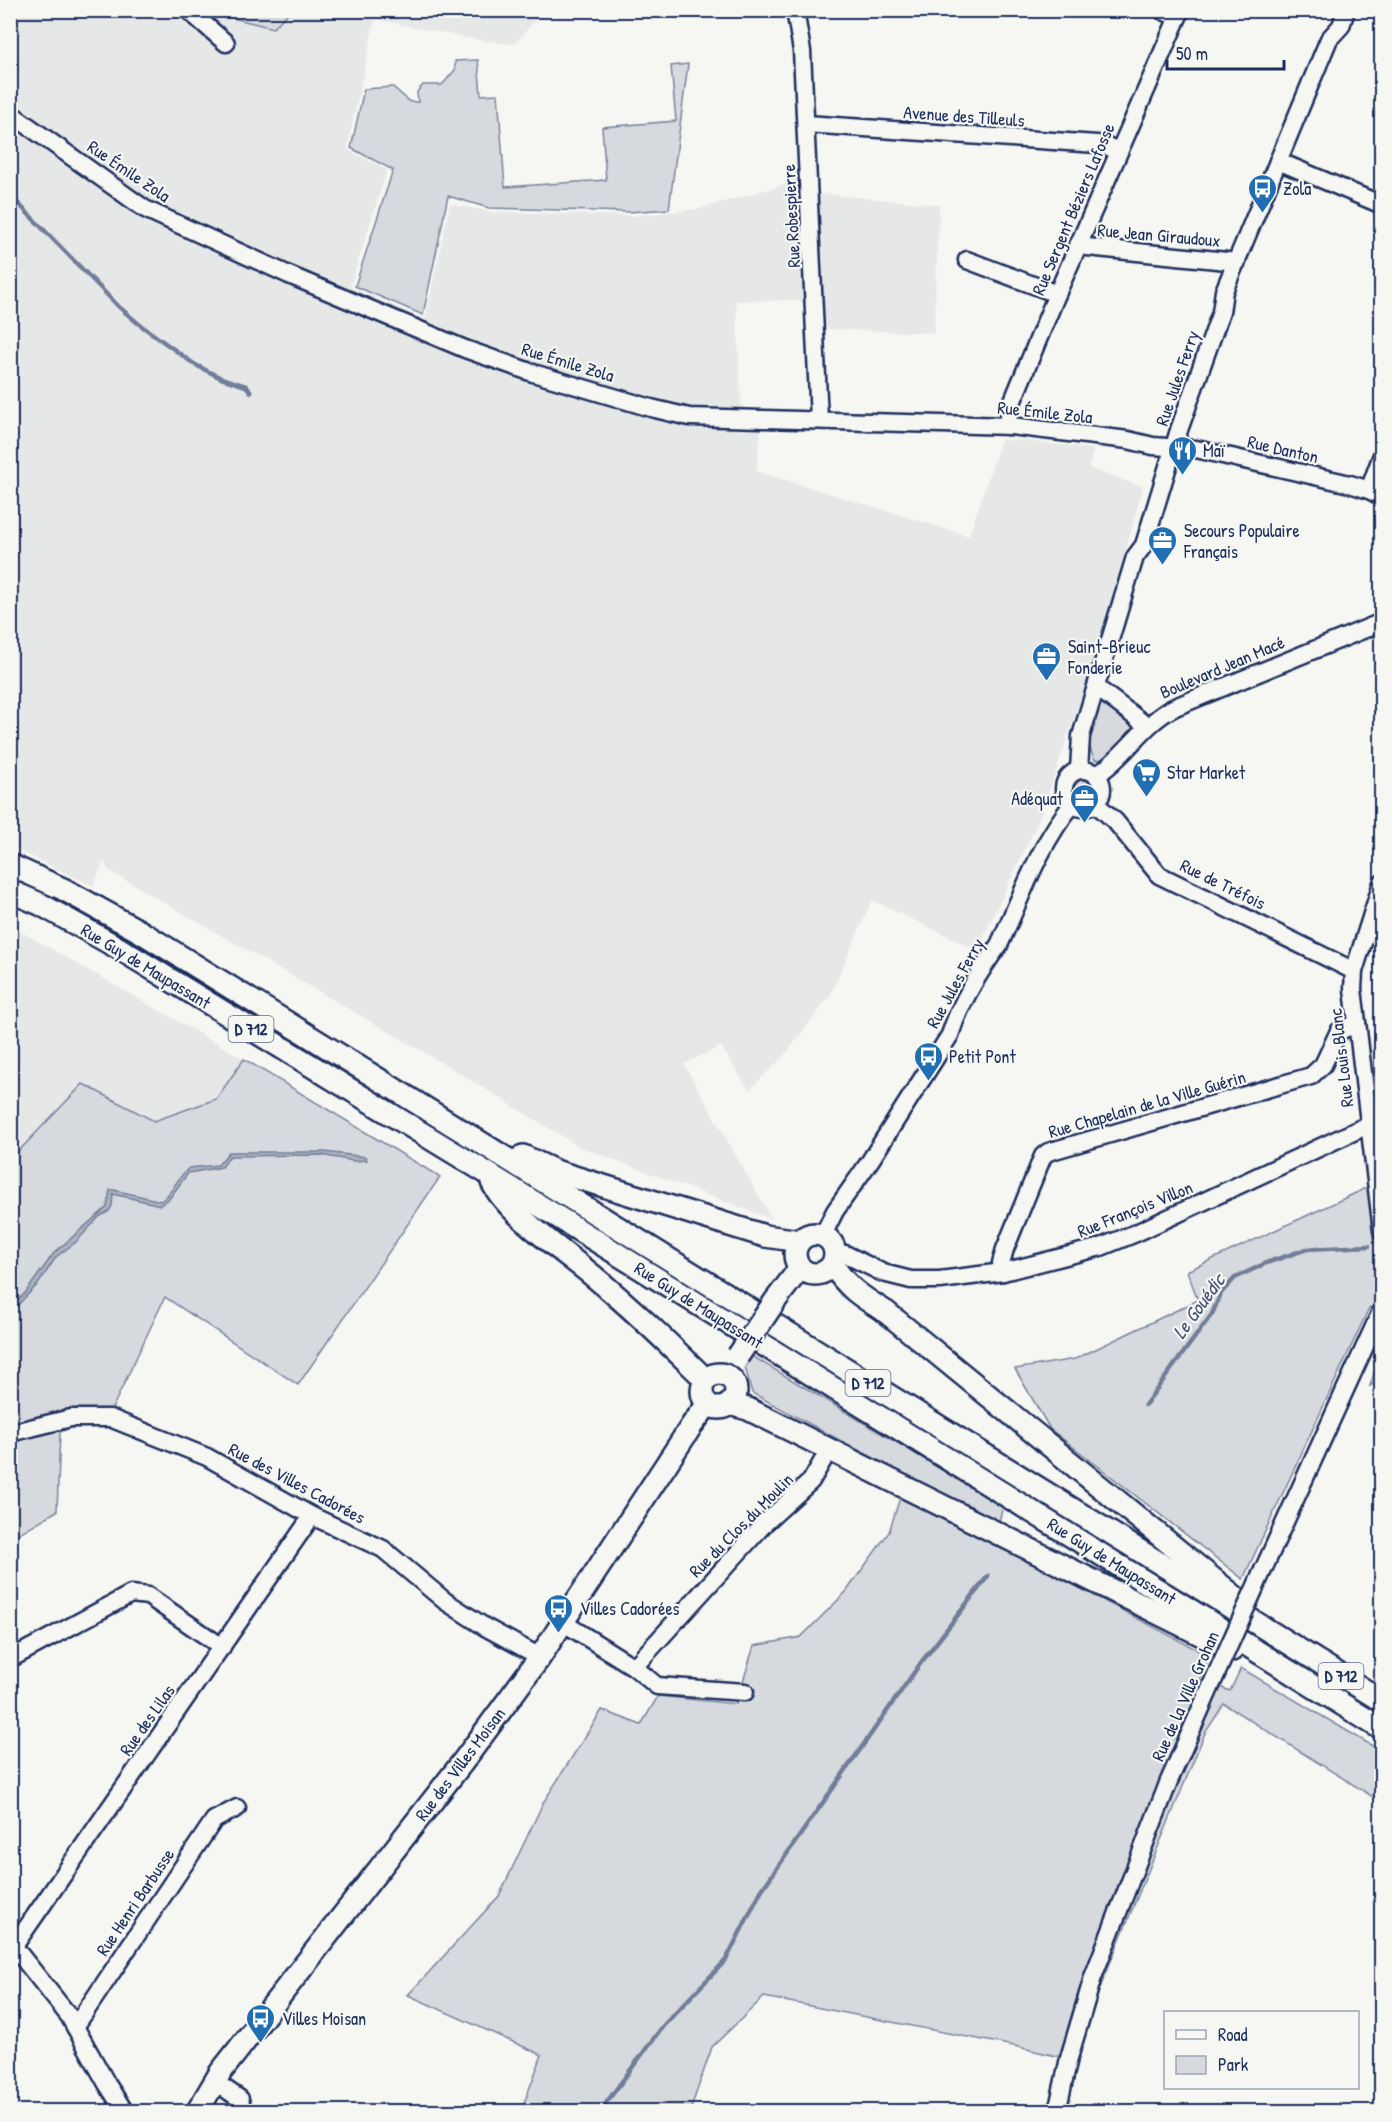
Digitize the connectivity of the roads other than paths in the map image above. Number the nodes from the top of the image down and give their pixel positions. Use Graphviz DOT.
graph roads {
  1 [pos="188,10"];
  2 [pos="795,10"];
  3 [pos="1161,10"];
  4 [pos="1347,10"];
  5 [pos="1180,14"];
  6 [pos="226,43"];
  7 [pos="10,112"];
  8 [pos="806,124"];
  9 [pos="1119,150"];
  10 [pos="1278,162"];
  11 [pos="1382,205"];
  12 [pos="1077,246"];
  13 [pos="967,260"];
  14 [pos="1237,262"];
  15 [pos="1057,294"];
  16 [pos="819,420"];
  17 [pos="1007,426"];
  18 [pos="1173,447"];
  19 [pos="1382,455"];
  20 [pos="1375,493"];
  21 [pos="1382,622"];
  22 [pos="1096,687"];
  23 [pos="1147,726"];
  24 [pos="1079,770"];
  25 [pos="1097,775"];
  26 [pos="1096,804"];
  27 [pos="1072,805"];
  28 [pos="10,865"];
  29 [pos="1382,883"];
  30 [pos="10,891"];
  31 [pos="1354,971"];
  32 [pos="1357,1024"];
  33 [pos="435,1115"];
  34 [pos="1368,1125"];
  35 [pos="488,1173"];
  36 [pos="1382,1231"];
  37 [pos="824,1235"];
  38 [pos="800,1241"];
  39 [pos="834,1259"];
  40 [pos="801,1268"];
  41 [pos="1003,1272"];
  42 [pos="1382,1309"];
  43 [pos="716,1378"];
  44 [pos="708,1404"];
  45 [pos="729,1404"];
  46 [pos="10,1433"];
  47 [pos="829,1450"];
  48 [pos="312,1516"];
  49 [pos="564,1623"];
  50 [pos="222,1647"];
  51 [pos="1301,1651"];
  52 [pos="540,1657"];
  53 [pos="10,1659"];
  54 [pos="634,1667"];
  55 [pos="745,1692"];
  56 [pos="1382,1701"];
  57 [pos="1346,1707"];
  58 [pos="1382,1729"];
  59 [pos="237,1808"];
  60 [pos="12,1944"];
  61 [pos="75,2027"];
  62 [pos="214,2081"];
  63 [pos="124,2112"];
  64 [pos="197,2112"];
  65 [pos="243,2112"];
  66 [pos="1057,2112"];
  1 -- 6 [label="street"];
  2 -- 8 [label="street, Rue Robespierre"];
  3 -- 5 [label="street"];
  4 -- 10 [label="street, Rue Jules Ferry"];
  5 -- 9 [label="street, Rue Sergent Béziers Lafosse"];
  7 -- 16 [label="street, Rue Émile Zola"];
  8 -- 9 [label="street, Avenue des Tilleuls"];
  8 -- 16 [label="street, Rue Robespierre"];
  9 -- 12 [label="street, Rue Sergent Béziers Lafosse"];
  10 -- 11 [label="street"];
  10 -- 14 [label="street, Rue Jules Ferry"];
  12 -- 14 [label="street, Rue Jean Giraudoux"];
  12 -- 15 [label="street, Rue Sergent Béziers Lafosse"];
  13 -- 15 [label="street"];
  14 -- 18 [label="street, Rue Jules Ferry"];
  15 -- 17 [label="street, Rue Sergent Béziers Lafosse"];
  16 -- 17 [label="street, Rue Émile Zola"];
  17 -- 18 [label="street, Rue Émile Zola"];
  18 -- 20 [label="street, Rue Danton"];
  18 -- 22 [label="street, Rue Jules Ferry"];
  19 -- 20 [label="street"];
  21 -- 23 [label="street, Boulevard Jean Macé"];
  22 -- 23 [label="street"];
  22 -- 24 [label="street, Rue Jules Ferry"];
  23 -- 25 [label="street, Boulevard Jean Macé"];
  24 -- 25 [label="street"];
  24 -- 27 [label="street"];
  25 -- 26 [label="street"];
  26 -- 27 [label="street"];
  26 -- 31 [label="street, Rue de Tréfois"];
  27 -- 37 [label="street, Rue Jules Ferry"];
  28 -- 33 [label="main road, Rue Guy de Maupassant / D 712"];
  29 -- 31 [label="street, Rue Louis Blanc"];
  30 -- 35 [label="main road, Rue Guy de Maupassant / D 712"];
  31 -- 32 [label="street, Rue Louis Blanc"];
  32 -- 34 [label="street, Rue Louis Blanc"];
  32 -- 41 [label="street, Rue Chapelain de la Ville Guérin"];
  33 -- 38 [label="main road"];
  33 -- 51 [label="main road, Rue Guy de Maupassant / D 712"];
  34 -- 36 [label="street, Rue Louis Blanc"];
  34 -- 41 [label="street, Rue François Villon"];
  35 -- 43 [label="main road"];
  35 -- 57 [label="main road, Rue Guy de Maupassant / D 712"];
  37 -- 38 [label="main road"];
  37 -- 39 [label="main road"];
  38 -- 40 [label="main road"];
  39 -- 40 [label="main road"];
  39 -- 41 [label="street, Rue François Villon"];
  39 -- 51 [label="main road"];
  40 -- 43 [label="main road, bridge"];
  42 -- 66 [label="street, Rue de la Ville Grohan, bridge"];
  43 -- 44 [label="main road"];
  43 -- 45 [label="main road"];
  44 -- 45 [label="main road"];
  44 -- 49 [label="main road, Rue des Villes Moisan"];
  45 -- 47 [label="main road"];
  46 -- 48 [label="street, Rue des Villes Cadorées"];
  47 -- 54 [label="street, Rue du Clos du Moulin"];
  47 -- 57 [label="main road"];
  48 -- 50 [label="street, Rue des Lilas"];
  48 -- 52 [label="street, Rue des Villes Cadorées"];
  49 -- 52 [label="main road, Rue des Villes Moisan"];
  49 -- 54 [label="street"];
  50 -- 53 [label="street"];
  50 -- 60 [label="street, Rue des Lilas"];
  51 -- 56 [label="main road, Rue Guy de Maupassant / D 712"];
  52 -- 62 [label="main road, Rue des Villes Moisan"];
  54 -- 55 [label="street"];
  57 -- 58 [label="main road, Rue Guy de Maupassant / D 712"];
  59 -- 61 [label="street, Rue Henri Barbusse"];
  60 -- 61 [label="street"];
  61 -- 63 [label="street"];
  62 -- 64 [label="main road, Rue des Villes Moisan"];
  62 -- 65 [label="street"];
}
